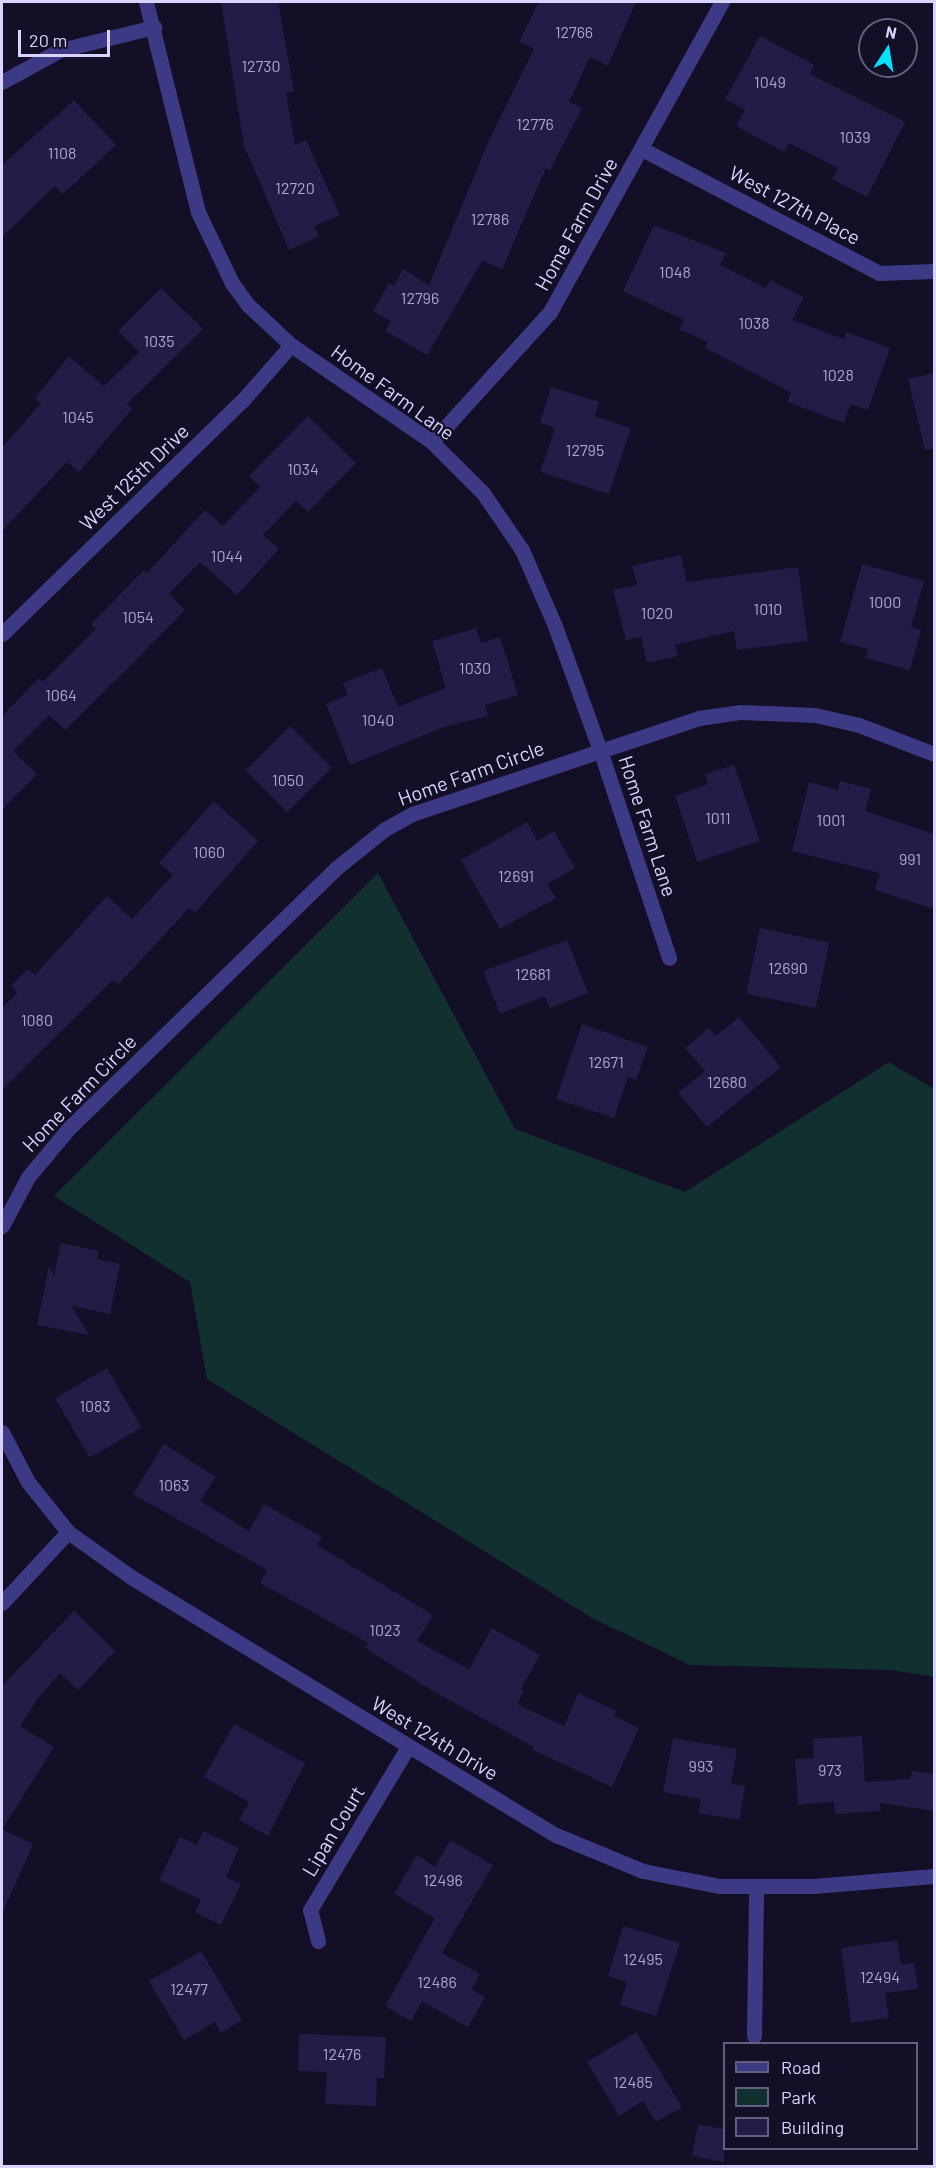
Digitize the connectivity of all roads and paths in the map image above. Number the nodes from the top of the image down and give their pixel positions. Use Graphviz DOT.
graph roads {
  1 [pos="146,2"];
  2 [pos="722,2"];
  3 [pos="154,27"];
  4 [pos="2,82"];
  5 [pos="642,149"];
  6 [pos="934,272"];
  7 [pos="291,345"];
  8 [pos="432,442"];
  9 [pos="2,634"];
  10 [pos="600,750"];
  11 [pos="934,754"];
  12 [pos="669,958"];
  13 [pos="2,1226"];
  14 [pos="2,1432"];
  15 [pos="68,1532"];
  16 [pos="2,1603"];
  17 [pos="408,1747"];
  18 [pos="934,1876"];
  19 [pos="756,1888"];
  20 [pos="318,1941"];
  21 [pos="754,2036"];
  1 -- 3 [label="street, Home Farm Lane"];
  2 -- 5 [label="street, Home Farm Drive"];
  3 -- 4 [label="street"];
  3 -- 7 [label="street, Home Farm Lane"];
  5 -- 6 [label="street, West 127th Place"];
  5 -- 8 [label="street, Home Farm Drive"];
  7 -- 8 [label="street, Home Farm Lane"];
  7 -- 9 [label="street, West 125th Drive"];
  8 -- 10 [label="street, Home Farm Lane"];
  10 -- 11 [label="street, Home Farm Circle"];
  10 -- 12 [label="street, Home Farm Lane"];
  10 -- 13 [label="street, Home Farm Circle"];
  14 -- 15 [label="street, West 124th Drive"];
  15 -- 16 [label="street"];
  15 -- 17 [label="street, West 124th Drive"];
  17 -- 19 [label="street, West 124th Drive"];
  17 -- 20 [label="street, Lipan Court"];
  18 -- 19 [label="street, West 124th Drive"];
  19 -- 21 [label="street"];
}
